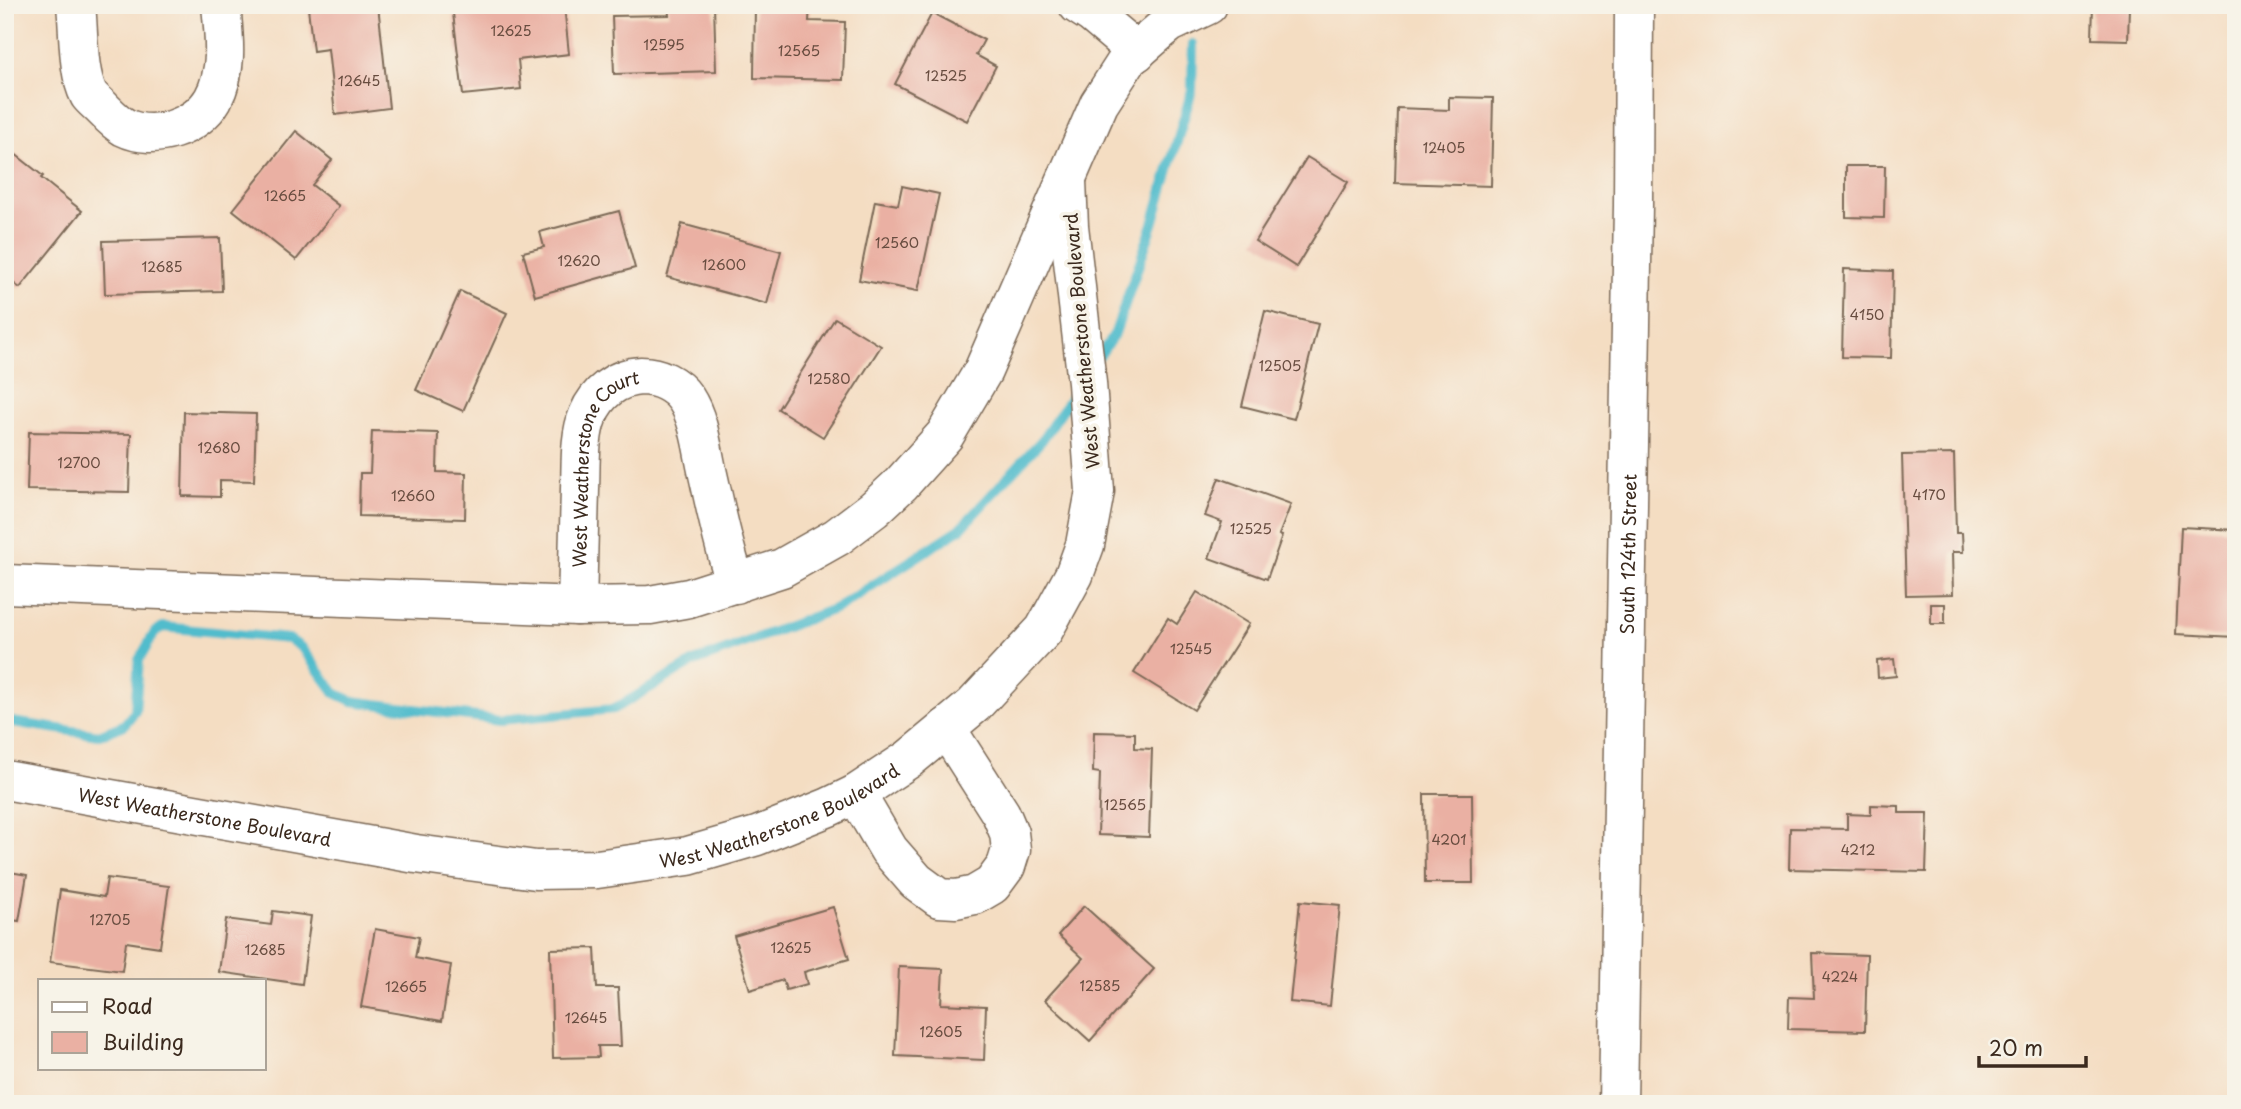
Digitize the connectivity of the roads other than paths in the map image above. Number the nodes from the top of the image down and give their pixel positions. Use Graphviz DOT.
graph roads {
  1 [pos="76,5"];
  2 [pos="221,5"];
  3 [pos="1078,5"];
  4 [pos="1209,5"];
  5 [pos="1634,5"];
  6 [pos="1137,52"];
  7 [pos="1067,181"];
  8 [pos="5,584"];
  9 [pos="736,584"];
  10 [pos="577,606"];
  11 [pos="946,728"];
  12 [pos="5,779"];
  13 [pos="856,794"];
  14 [pos="1618,1104"];
  1 -- 2 [label="street"];
  3 -- 6 [label="street"];
  4 -- 6 [label="street, West Weatherstone Boulevard"];
  5 -- 14 [label="street, South 124th Street"];
  6 -- 7 [label="street, West Weatherstone Boulevard"];
  7 -- 9 [label="street, West Weatherstone Boulevard"];
  7 -- 11 [label="street, West Weatherstone Boulevard"];
  8 -- 10 [label="street, West Weatherstone Boulevard"];
  9 -- 10 [label="street, West Weatherstone Boulevard"];
  9 -- 10 [label="street, West Weatherstone Court"];
  11 -- 13 [label="street, West Weatherstone Boulevard"];
  11 -- 13 [label="street"];
  12 -- 13 [label="street, West Weatherstone Boulevard"];
}
